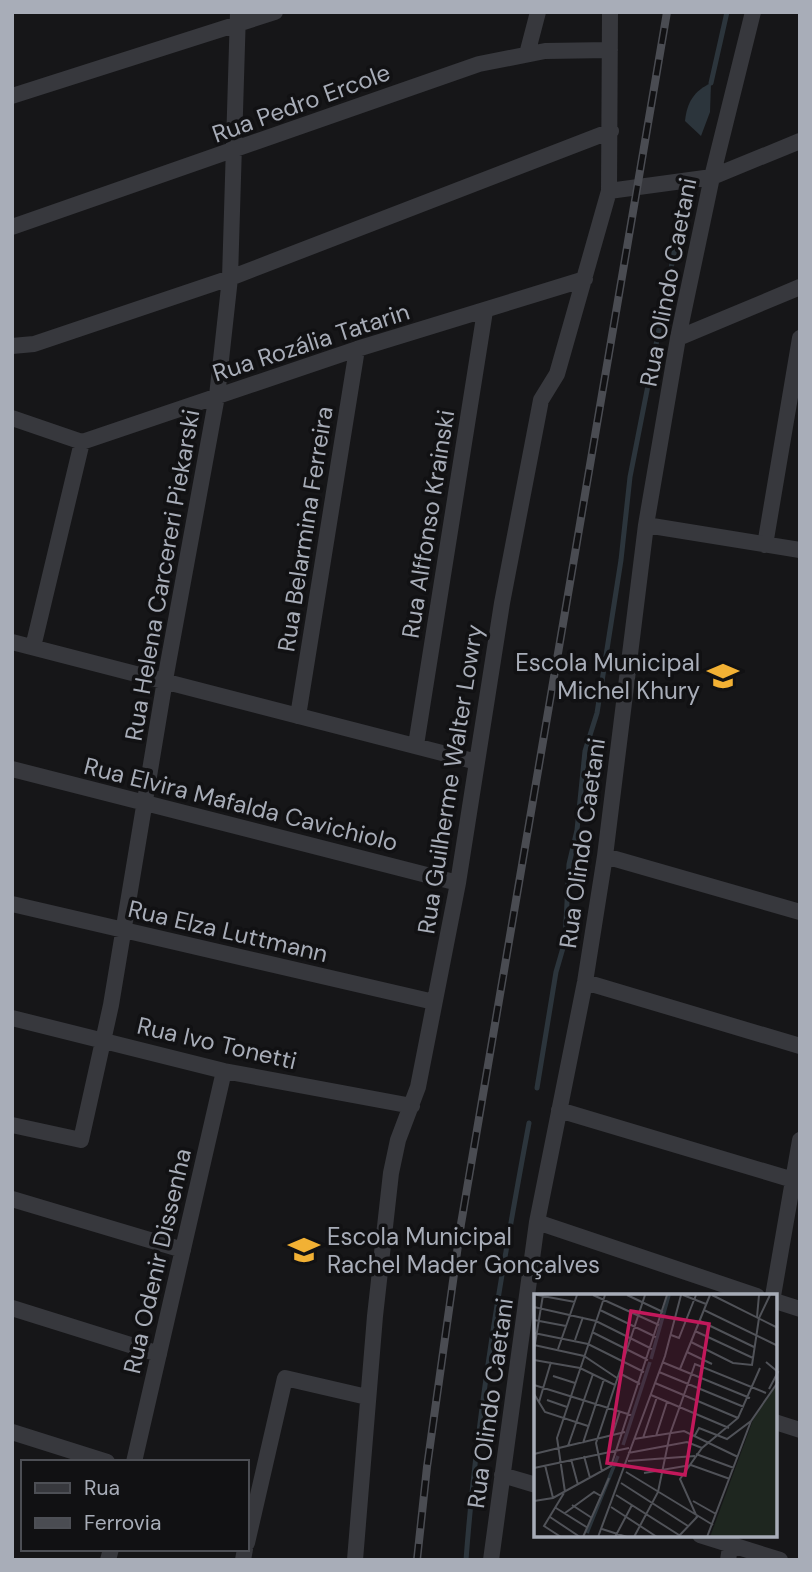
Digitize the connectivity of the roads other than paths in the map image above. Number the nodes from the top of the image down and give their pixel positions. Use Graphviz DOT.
graph roads {
  1 [pos="275,12"];
  2 [pos="538,12"];
  3 [pos="610,12"];
  4 [pos="753,12"];
  5 [pos="238,18"];
  6 [pos="610,50"];
  7 [pos="527,54"];
  8 [pos="12,96"];
  9 [pos="611,131"];
  10 [pos="800,141"];
  11 [pos="236,151"];
  12 [pos="712,177"];
  13 [pos="609,191"];
  14 [pos="12,227"];
  15 [pos="230,278"];
  16 [pos="585,279"];
  17 [pos="800,287"];
  18 [pos="485,311"];
  19 [pos="678,338"];
  20 [pos="800,338"];
  21 [pos="12,346"];
  22 [pos="357,349"];
  23 [pos="218,396"];
  24 [pos="12,418"];
  25 [pos="82,442"];
  26 [pos="646,524"];
  27 [pos="765,545"];
  28 [pos="800,550"];
  29 [pos="12,642"];
  30 [pos="33,647"];
  31 [pos="165,680"];
  32 [pos="298,716"];
  33 [pos="415,745"];
  34 [pos="477,761"];
  35 [pos="12,769"];
  36 [pos="144,801"];
  37 [pos="605,856"];
  38 [pos="458,883"];
  39 [pos="12,904"];
  40 [pos="800,912"];
  41 [pos="124,931"];
  42 [pos="585,982"];
  43 [pos="434,1002"];
  44 [pos="12,1018"];
  45 [pos="104,1039"];
  46 [pos="800,1046"];
  47 [pos="224,1071"];
  48 [pos="412,1106"];
  49 [pos="559,1110"];
  50 [pos="12,1125"];
  51 [pos="800,1140"];
  52 [pos="796,1181"];
  53 [pos="12,1199"];
  54 [pos="537,1222"];
  55 [pos="183,1250"];
  56 [pos="751,1294"];
  57 [pos="773,1294"];
  58 [pos="777,1302"];
  59 [pos="12,1308"];
  60 [pos="800,1309"];
  61 [pos="159,1354"];
  62 [pos="528,1356"];
  63 [pos="367,1397"];
  64 [pos="777,1423"];
  65 [pos="800,1430"];
  66 [pos="12,1432"];
  67 [pos="101,1460"];
  68 [pos="134,1460"];
  69 [pos="502,1475"];
  70 [pos="534,1484"];
  71 [pos="705,1537"];
  72 [pos="248,1539"];
  73 [pos="730,1546"];
  74 [pos="355,1560"];
  75 [pos="491,1560"];
  76 [pos="779,1560"];
  1 -- 5 [label="street"];
  2 -- 7 [label="street"];
  3 -- 6 [label="street, Rua Guilherme Walter Lowry"];
  4 -- 12 [label="street, Rua Olindo Caetani"];
  5 -- 8 [label="street"];
  5 -- 11 [label="street, Rua Helena Carcereri Piekarski"];
  6 -- 7 [label="street, Rua Pedro Ercole"];
  6 -- 9 [label="street, Rua Guilherme Walter Lowry"];
  7 -- 11 [label="street, Rua Pedro Ercole"];
  9 -- 13 [label="street, Rua Guilherme Walter Lowry"];
  9 -- 15 [label="street"];
  10 -- 12 [label="street"];
  11 -- 14 [label="street, Rua Pedro Ercole"];
  11 -- 15 [label="street, Rua Helena Carcereri Piekarski"];
  12 -- 13 [label="street"];
  12 -- 19 [label="street, Rua Olindo Caetani"];
  13 -- 16 [label="street, Rua Guilherme Walter Lowry"];
  15 -- 21 [label="street"];
  15 -- 23 [label="street, Rua Helena Carcereri Piekarski"];
  16 -- 18 [label="street, Rua Rozália Tatarin"];
  16 -- 34 [label="street, Rua Guilherme Walter Lowry"];
  17 -- 19 [label="street"];
  18 -- 22 [label="street, Rua Rozália Tatarin"];
  18 -- 33 [label="street, Rua Alffonso Krainski"];
  19 -- 26 [label="street, Rua Olindo Caetani"];
  20 -- 27 [label="street"];
  22 -- 23 [label="street, Rua Rozália Tatarin"];
  22 -- 32 [label="street, Rua Belarmina Ferreira"];
  23 -- 25 [label="street, Rua Rozália Tatarin"];
  23 -- 31 [label="street, Rua Helena Carcereri Piekarski"];
  24 -- 25 [label="street"];
  25 -- 30 [label="street"];
  26 -- 27 [label="street"];
  26 -- 37 [label="street, Rua Olindo Caetani"];
  27 -- 28 [label="street"];
  29 -- 30 [label="street"];
  30 -- 31 [label="street"];
  31 -- 32 [label="street"];
  31 -- 36 [label="street, Rua Helena Carcereri Piekarski"];
  32 -- 33 [label="street"];
  33 -- 34 [label="street"];
  34 -- 38 [label="street, Rua Guilherme Walter Lowry"];
  35 -- 36 [label="street, Rua Elvira Mafalda Cavichiolo"];
  36 -- 38 [label="street, Rua Elvira Mafalda Cavichiolo"];
  36 -- 41 [label="street, Rua Helena Carcereri Piekarski"];
  37 -- 40 [label="street"];
  37 -- 42 [label="street, Rua Olindo Caetani"];
  38 -- 43 [label="street, Rua Guilherme Walter Lowry"];
  39 -- 41 [label="street, Rua Elza Luttmann"];
  41 -- 43 [label="street, Rua Elza Luttmann"];
  41 -- 45 [label="street, Rua Helena Carcereri Piekarski"];
  42 -- 46 [label="street"];
  42 -- 49 [label="street, Rua Olindo Caetani"];
  43 -- 48 [label="street, Rua Guilherme Walter Lowry"];
  44 -- 45 [label="street, Rua Ivo Tonetti"];
  45 -- 47 [label="street, Rua Ivo Tonetti"];
  45 -- 50 [label="street, Rua Helena Carcereri Piekarski"];
  47 -- 48 [label="street, Rua Ivo Tonetti"];
  47 -- 55 [label="street, Rua Odenir Dissenha"];
  48 -- 63 [label="street, Rua Guilherme Walter Lowry"];
  49 -- 52 [label="street"];
  49 -- 54 [label="street, Rua Olindo Caetani"];
  51 -- 52 [label="street"];
  52 -- 57 [label="street"];
  53 -- 55 [label="street"];
  54 -- 56 [label="street"];
  54 -- 62 [label="street, Rua Olindo Caetani"];
  55 -- 61 [label="street, Rua Odenir Dissenha"];
  58 -- 60 [label="street"];
  59 -- 61 [label="street"];
  61 -- 68 [label="street, Rua Odenir Dissenha"];
  62 -- 69 [label="street, Rua Olindo Caetani"];
  63 -- 72 [label="street"];
  63 -- 74 [label="street, Rua Guilherme Walter Lowry"];
  64 -- 65 [label="street"];
  66 -- 67 [label="street"];
  69 -- 70 [label="street"];
  69 -- 75 [label="street, Rua Olindo Caetani"];
  71 -- 73 [label="street"];
  73 -- 76 [label="street"];
}
